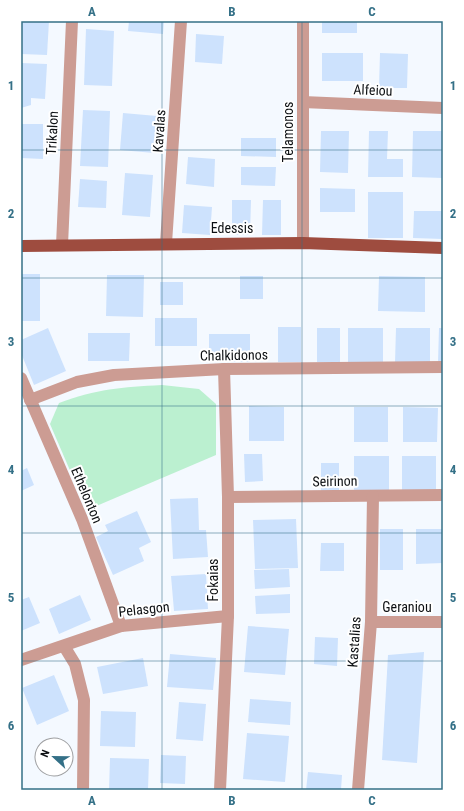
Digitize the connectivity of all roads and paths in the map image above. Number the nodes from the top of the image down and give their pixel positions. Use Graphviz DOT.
graph roads {
  1 [pos="72,21"];
  2 [pos="181,21"];
  3 [pos="303,21"];
  4 [pos="303,102"];
  5 [pos="443,108"];
  6 [pos="166,243"];
  7 [pos="303,243"];
  8 [pos="62,245"];
  9 [pos="21,246"];
  10 [pos="443,248"];
  11 [pos="443,367"];
  12 [pos="224,369"];
  13 [pos="21,378"];
  14 [pos="30,400"];
  15 [pos="443,495"];
  16 [pos="373,496"];
  17 [pos="228,497"];
  18 [pos="228,616"];
  19 [pos="371,622"];
  20 [pos="443,622"];
  21 [pos="120,626"];
  22 [pos="64,646"];
  23 [pos="21,660"];
  24 [pos="83,790"];
  25 [pos="220,790"];
  26 [pos="358,790"];
  1 -- 8 [label="street, Trikalon"];
  2 -- 6 [label="street, Kavalas"];
  3 -- 4 [label="street, Telamonos"];
  4 -- 5 [label="street, Alfeiou"];
  4 -- 7 [label="street, Telamonos"];
  6 -- 7 [label="main road, Edessis"];
  6 -- 8 [label="main road, Edessis"];
  7 -- 10 [label="main road, Edessis"];
  8 -- 9 [label="main road, Edessis"];
  11 -- 12 [label="street, Chalkidonos"];
  12 -- 14 [label="street, Chalkidonos"];
  12 -- 17 [label="street, Fokaias"];
  13 -- 14 [label="street, Ethelonton"];
  14 -- 21 [label="street, Ethelonton"];
  15 -- 16 [label="street, Seirinon"];
  16 -- 17 [label="street, Seirinon"];
  16 -- 19 [label="street, Kastalias"];
  17 -- 18 [label="street, Fokaias"];
  18 -- 21 [label="street, Pelasgon"];
  18 -- 25 [label="street, Fokaias"];
  19 -- 20 [label="street, Geraniou"];
  19 -- 26 [label="street, Kastalias"];
  21 -- 22 [label="street, Pelasgon"];
  22 -- 23 [label="street, Pelasgon"];
  22 -- 24 [label="street"];
}
